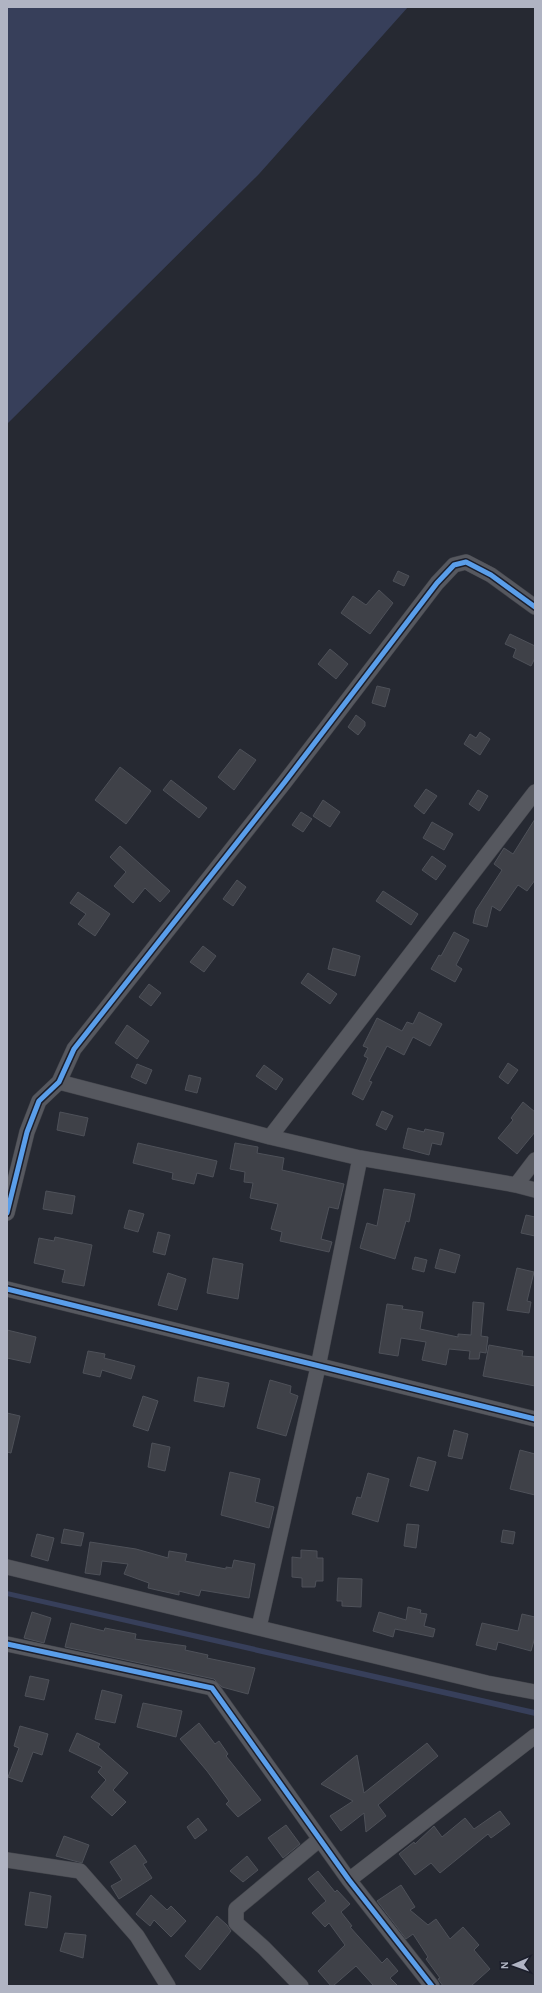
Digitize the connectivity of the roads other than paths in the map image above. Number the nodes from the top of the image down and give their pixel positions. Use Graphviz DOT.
graph roads {
  1 [pos="535,607"];
  2 [pos="535,792"];
  3 [pos="59,1082"];
  4 [pos="270,1137"];
  5 [pos="360,1158"];
  6 [pos="535,1160"];
  7 [pos="516,1185"];
  8 [pos="535,1190"];
  9 [pos="7,1213"];
  10 [pos="7,1289"];
  11 [pos="318,1367"];
  12 [pos="535,1419"];
  13 [pos="7,1567"];
  14 [pos="259,1627"];
  15 [pos="7,1644"];
  16 [pos="535,1692"];
  17 [pos="535,1736"];
  18 [pos="320,1839"];
  19 [pos="7,1860"];
  20 [pos="349,1880"];
  21 [pos="168,1986"];
  22 [pos="301,1986"];
  23 [pos="432,1986"];
  1 -- 3 [label="street"];
  2 -- 4 [label="street"];
  3 -- 4 [label="street"];
  3 -- 9 [label="street"];
  4 -- 5 [label="street"];
  5 -- 7 [label="street"];
  5 -- 11 [label="street"];
  6 -- 7 [label="street"];
  7 -- 8 [label="street"];
  10 -- 11 [label="street"];
  11 -- 12 [label="street"];
  11 -- 14 [label="street"];
  13 -- 14 [label="street"];
  14 -- 16 [label="street"];
  15 -- 18 [label="street"];
  17 -- 20 [label="street"];
  18 -- 20 [label="street"];
  18 -- 22 [label="street"];
  19 -- 21 [label="street"];
  20 -- 23 [label="street"];
}
